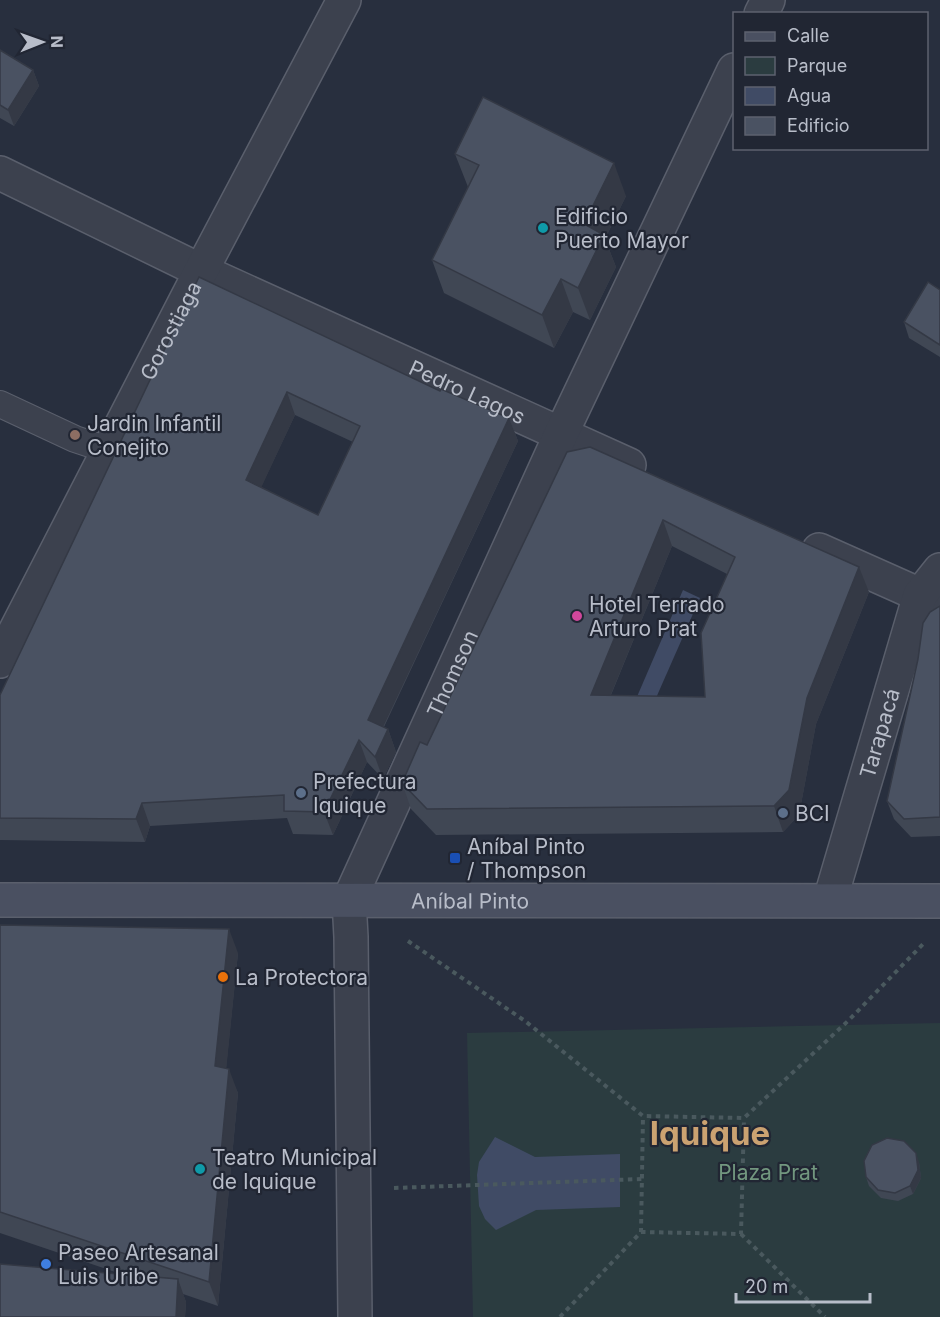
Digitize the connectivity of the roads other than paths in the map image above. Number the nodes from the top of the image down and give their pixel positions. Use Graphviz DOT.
graph roads {
  1 [pos="344,0"];
  2 [pos="733,74"];
  3 [pos="0,173"];
  4 [pos="201,271"];
  5 [pos="0,404"];
  6 [pos="561,434"];
  7 [pos="108,450"];
  8 [pos="660,479"];
  9 [pos="790,537"];
  10 [pos="933,588"];
  11 [pos="0,661"];
  12 [pos="0,900"];
  13 [pos="349,900"];
  14 [pos="830,900"];
  15 [pos="940,901"];
  16 [pos="355,1317"];
  1 -- 4 [label="street, Gorostiaga"];
  2 -- 6 [label="street, Thomson"];
  3 -- 4 [label="street, Pedro Lagos"];
  4 -- 6 [label="street, Pedro Lagos"];
  4 -- 7 [label="street, Gorostiaga"];
  5 -- 7 [label="lane"];
  6 -- 8 [label="street, Pedro Lagos"];
  6 -- 13 [label="street, Thomson"];
  7 -- 11 [label="street, Gorostiaga"];
  9 -- 10 [label="street"];
  10 -- 14 [label="street, Tarapacá"];
  12 -- 13 [label="street, Aníbal Pinto"];
  13 -- 14 [label="street, Aníbal Pinto"];
  13 -- 16 [label="street, Thomson"];
  14 -- 15 [label="street, Aníbal Pinto"];
}
